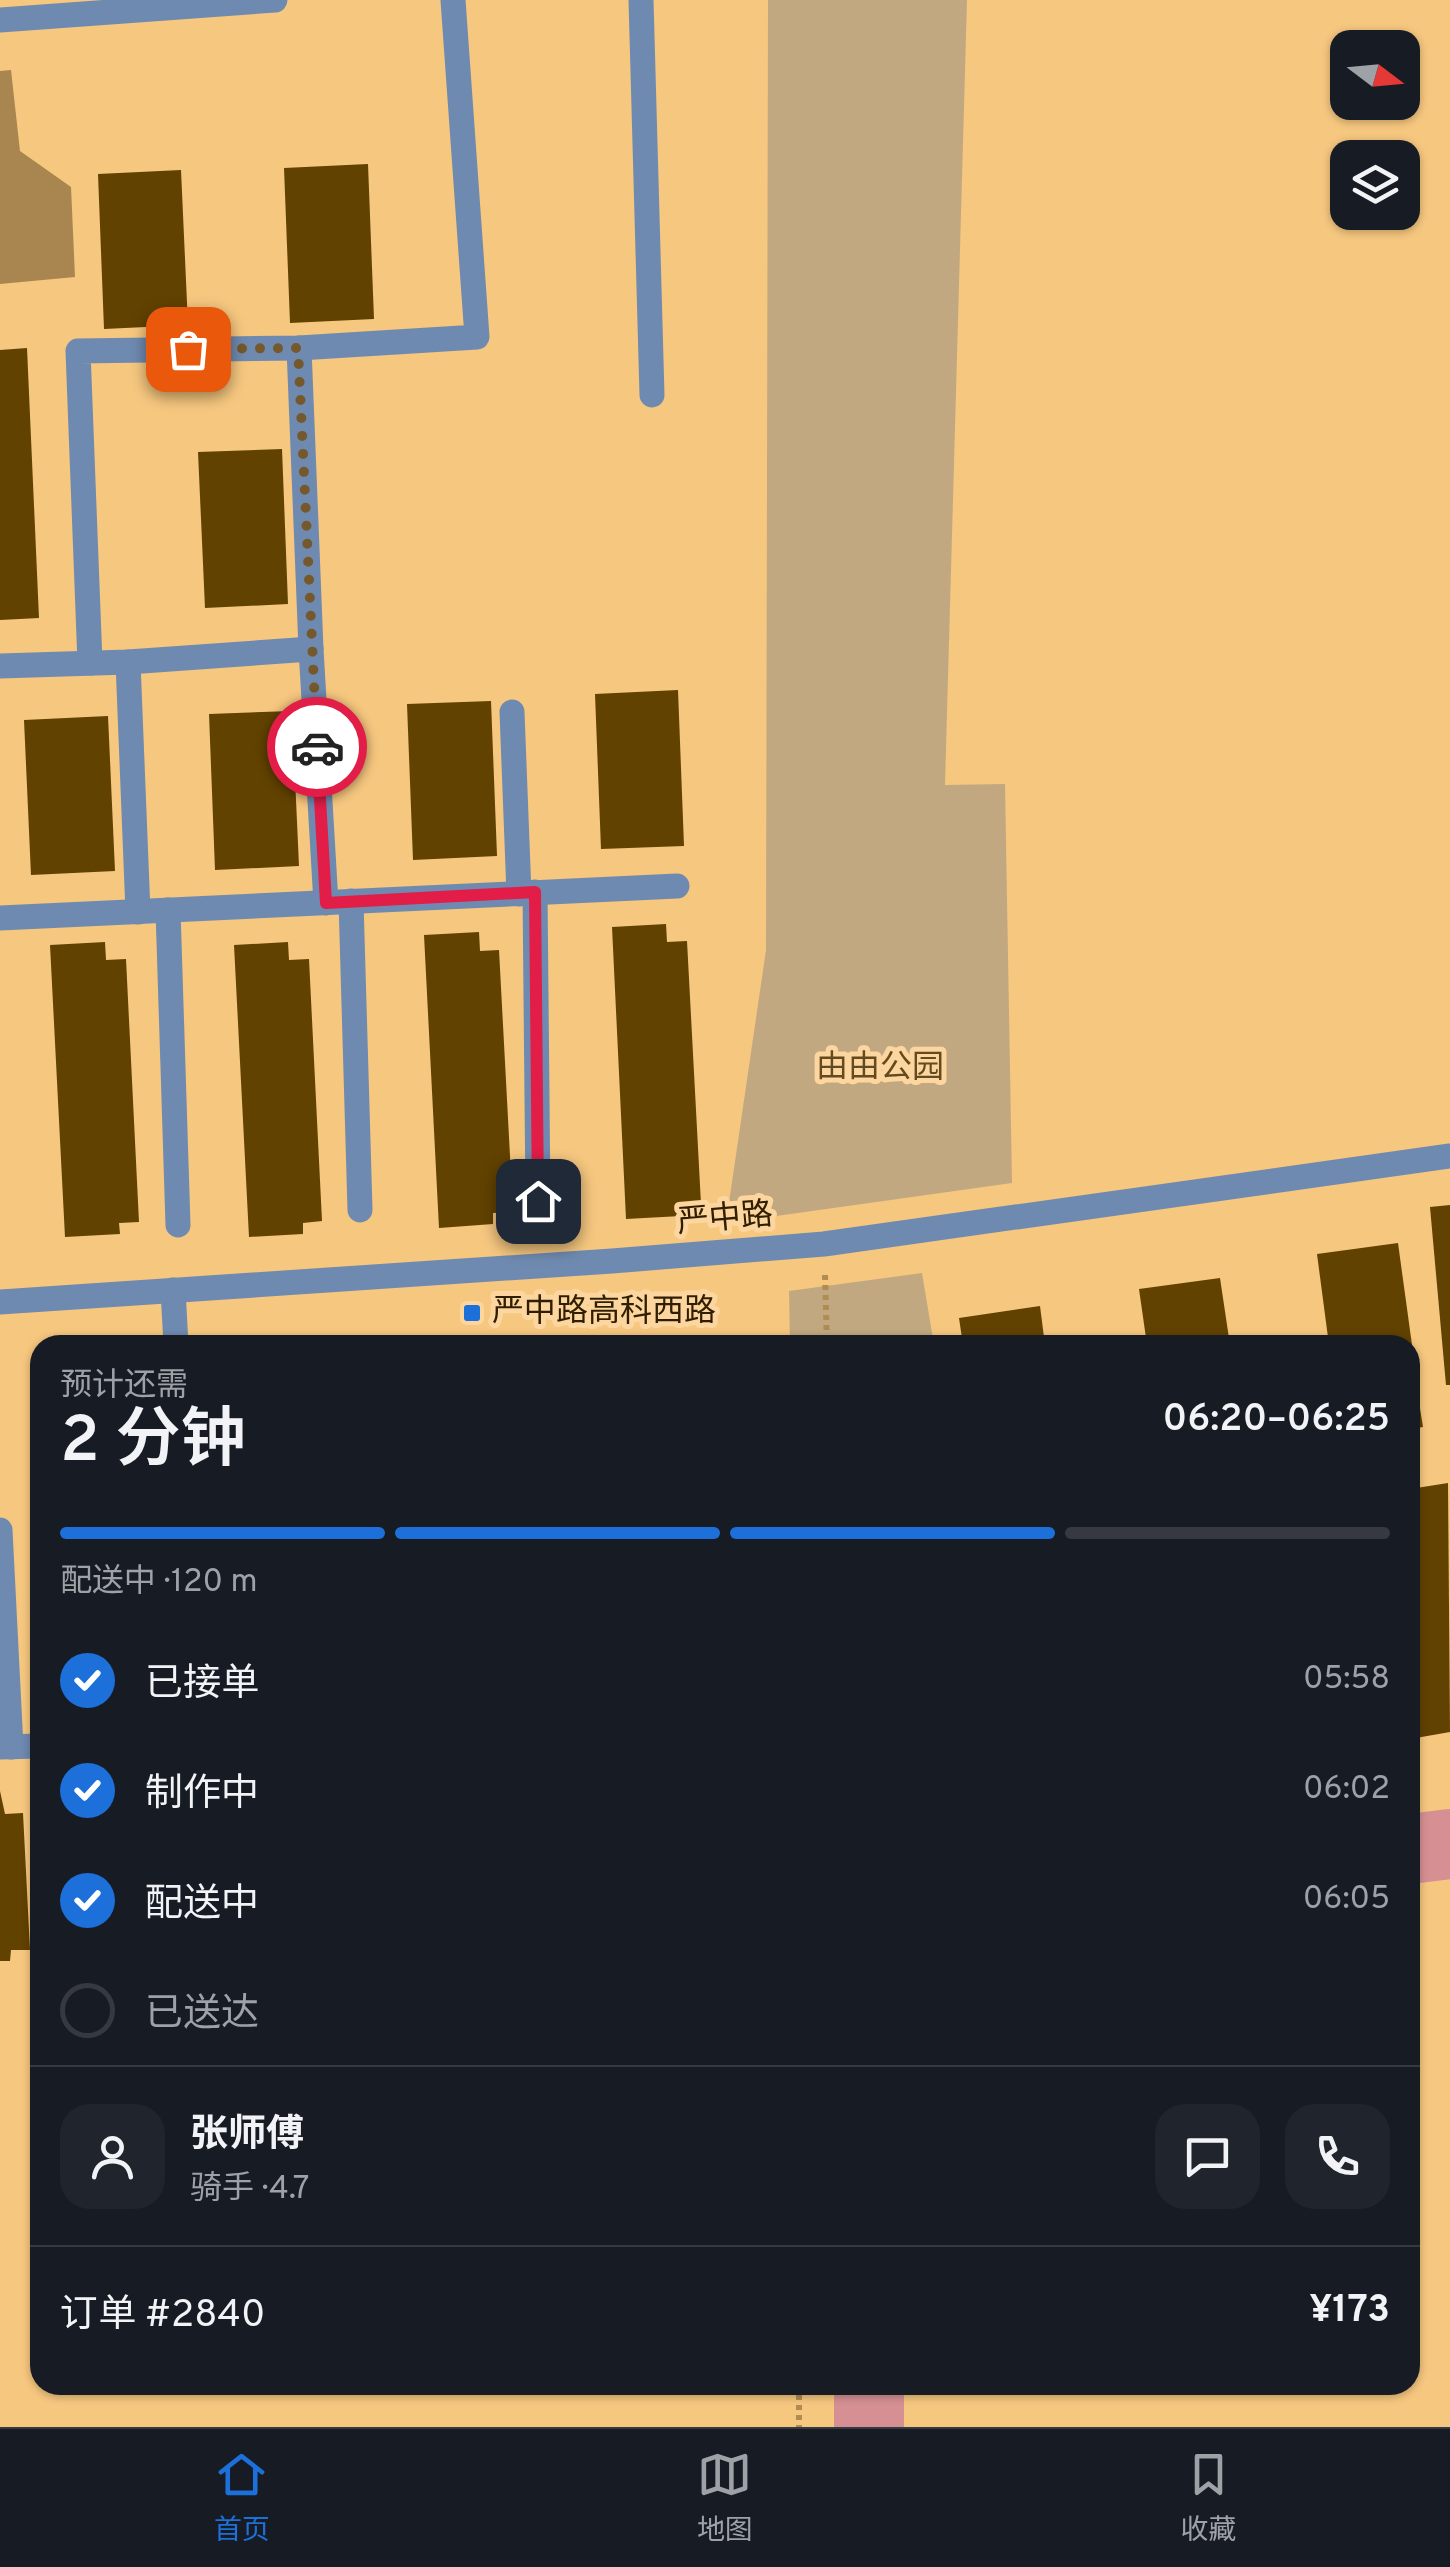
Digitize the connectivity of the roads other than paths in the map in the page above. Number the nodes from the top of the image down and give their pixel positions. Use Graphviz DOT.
graph roads {
  1 [pos="275,0"];
  2 [pos="454,0"];
  3 [pos="641,0"];
  4 [pos="0,20"];
  5 [pos="298,348"];
  6 [pos="652,396"];
  7 [pos="311,649"];
  8 [pos="128,662"];
  9 [pos="90,663"];
  10 [pos="0,666"];
  11 [pos="512,712"];
  12 [pos="677,886"];
  13 [pos="527,893"];
  14 [pos="339,902"];
  15 [pos="168,910"];
  16 [pos="138,912"];
  17 [pos="0,918"];
  18 [pos="1450,1156"];
  19 [pos="538,1201"];
  20 [pos="360,1210"];
  21 [pos="178,1225"];
  22 [pos="173,1290"];
  23 [pos="0,1302"];
  24 [pos="175,1335"];
  25 [pos="0,1530"];
  26 [pos="6,1747"];
  1 -- 4 [label="street"];
  2 -- 5 [label="street"];
  3 -- 6 [label="street"];
  5 -- 7 [label="street"];
  5 -- 9 [label="street"];
  7 -- 8 [label="street"];
  7 -- 14 [label="street"];
  8 -- 9 [label="street"];
  8 -- 16 [label="street"];
  9 -- 10 [label="street"];
  11 -- 13 [label="street"];
  12 -- 13 [label="street"];
  13 -- 14 [label="street"];
  13 -- 19 [label="street"];
  14 -- 15 [label="street"];
  14 -- 20 [label="street"];
  15 -- 16 [label="street"];
  15 -- 21 [label="street"];
  16 -- 17 [label="street"];
  18 -- 22 [label="street, 严中路"];
  22 -- 23 [label="street, 严中路"];
  22 -- 24 [label="street"];
  25 -- 26 [label="street"];
}
